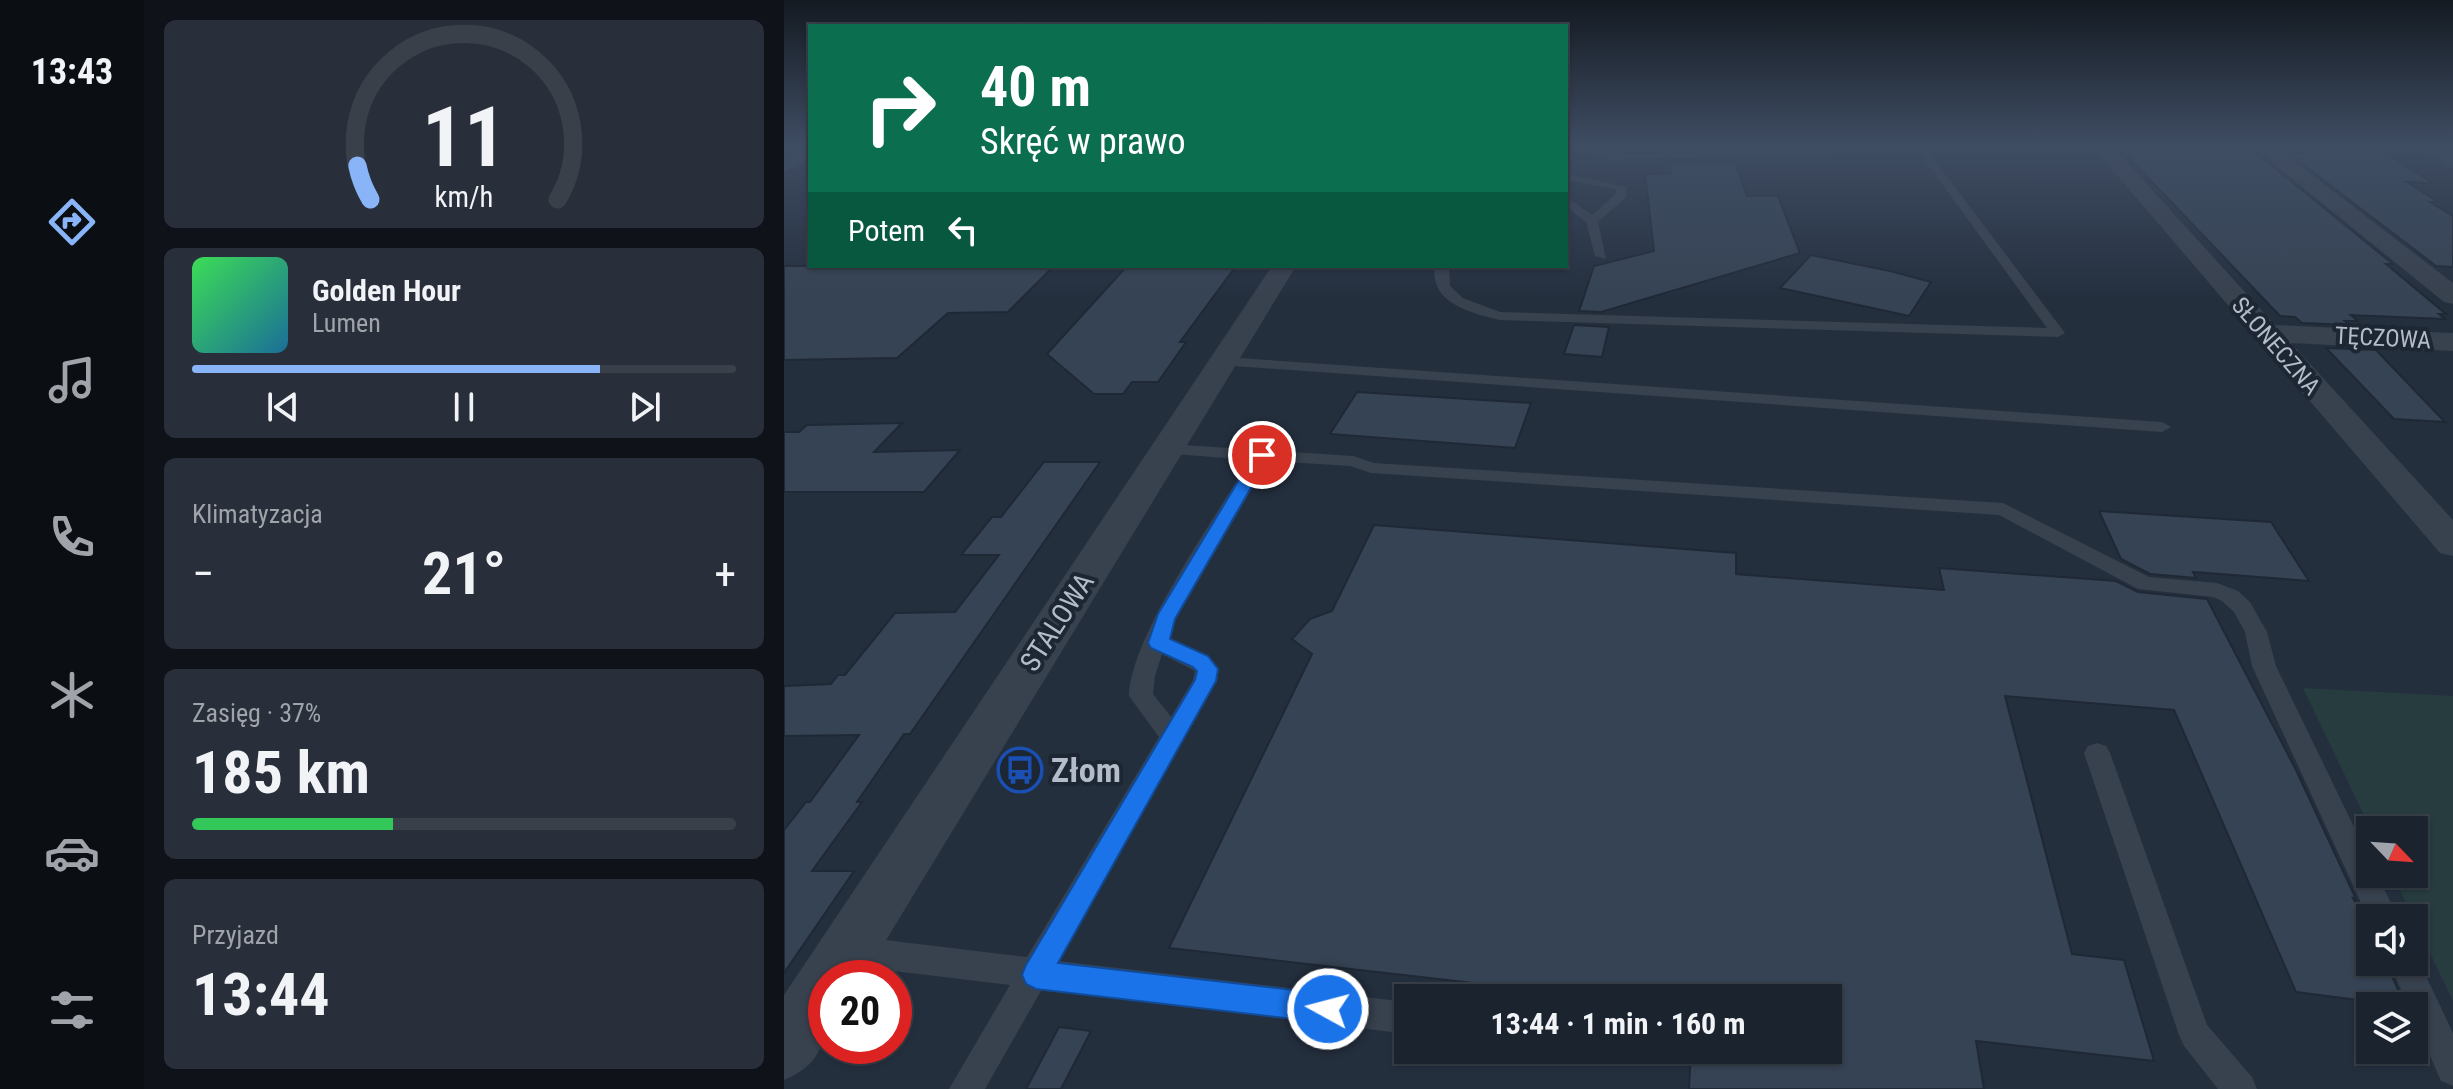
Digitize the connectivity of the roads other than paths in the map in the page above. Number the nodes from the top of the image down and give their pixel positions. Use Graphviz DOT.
graph roads {
  1 [pos="1620,197"];
  2 [pos="1957,197"];
  3 [pos="2146,197"];
  4 [pos="2327,197"];
  5 [pos="1572,210"];
  6 [pos="1592,221"];
  7 [pos="1601,256"];
  8 [pos="1283,268"];
  9 [pos="1441,268"];
  10 [pos="2453,296"];
  11 [pos="2265,333"];
  12 [pos="2453,342"];
  13 [pos="1224,362"];
  14 [pos="2162,427"];
  15 [pos="1168,449"];
  16 [pos="1262,455"];
  17 [pos="2453,544"];
  18 [pos="1158,643"];
  19 [pos="1175,731"];
  20 [pos="2097,753"];
  21 [pos="2376,904"];
  22 [pos="842,960"];
  23 [pos="912,973"];
  24 [pos="1036,975"];
  25 [pos="2410,976"];
  26 [pos="808,1012"];
  27 [pos="1394,1016"];
  28 [pos="784,1049"];
  29 [pos="2453,1069"];
  30 [pos="966,1089"];
  31 [pos="2240,1089"];
  1 -- 6 [label="lane"];
  2 -- 9 [label="lane"];
  3 -- 11 [label="street, SŁONECZNA"];
  4 -- 10 [label="street"];
  5 -- 6 [label="lane"];
  6 -- 7 [label="lane"];
  8 -- 13 [label="street, STALOWA"];
  11 -- 12 [label="street, TĘCZOWA"];
  11 -- 17 [label="street, SŁONECZNA"];
  13 -- 14 [label="lane"];
  13 -- 15 [label="street, STALOWA"];
  15 -- 16 [label="lane"];
  15 -- 22 [label="street, STALOWA"];
  16 -- 18 [label="lane"];
  16 -- 21 [label="lane"];
  18 -- 19 [label="lane"];
  18 -- 19 [label="lane"];
  19 -- 24 [label="lane"];
  20 -- 31 [label="lane"];
  23 -- 24 [label="lane"];
  24 -- 27 [label="lane"];
  24 -- 30 [label="lane"];
  25 -- 29 [label="lane"];
  26 -- 28 [label="street, STALOWA"];
}
